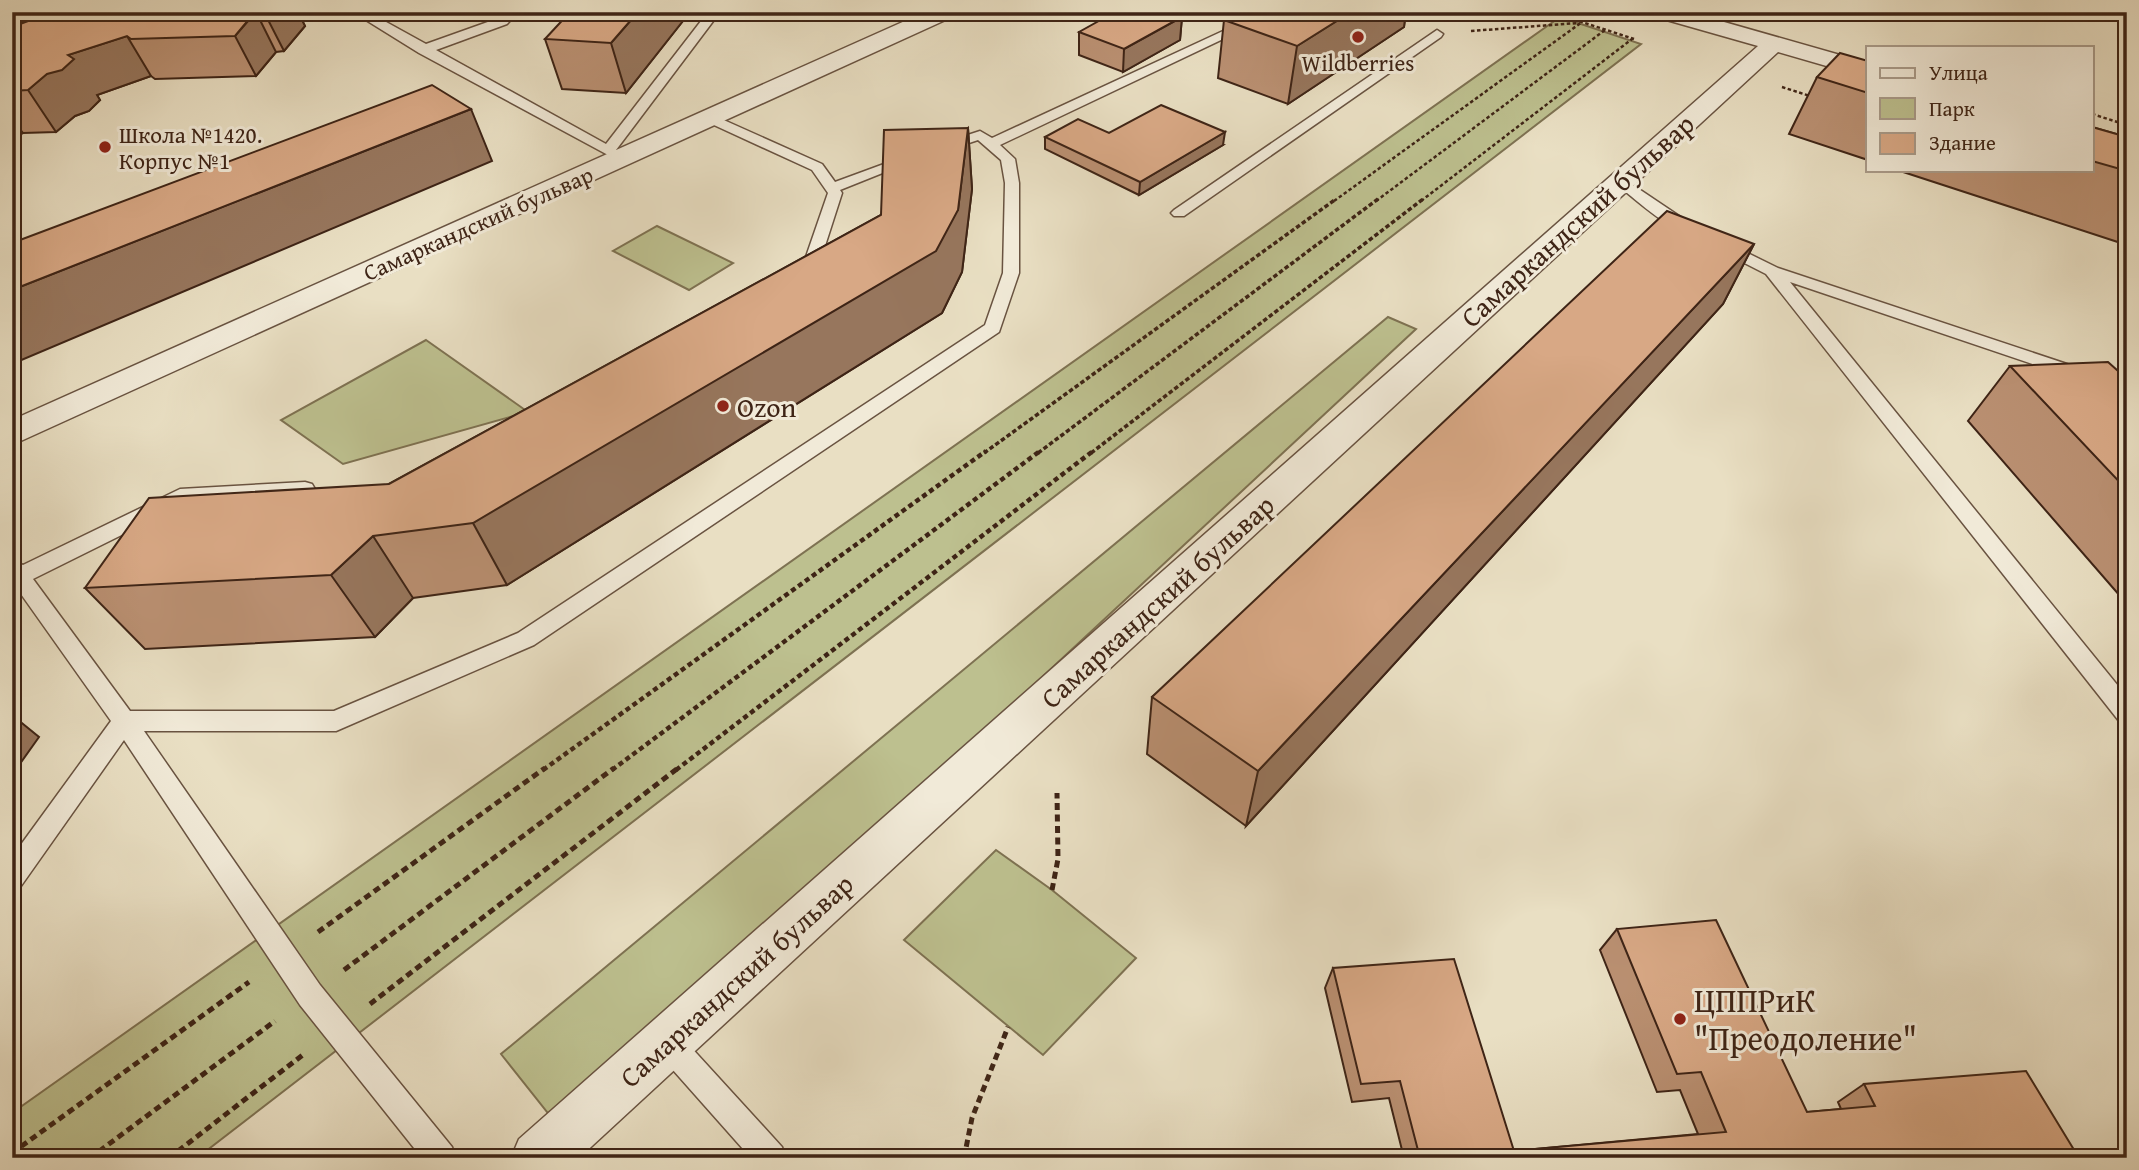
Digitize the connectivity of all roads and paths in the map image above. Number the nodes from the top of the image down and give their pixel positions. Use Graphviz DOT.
graph roads {
  1 [pos="359,12"];
  2 [pos="512,12"];
  3 [pos="714,12"];
  4 [pos="944,12"];
  5 [pos="1274,12"];
  6 [pos="1551,12"];
  7 [pos="1664,12"];
  8 [pos="1582,22"];
  9 [pos="1437,34"];
  10 [pos="1632,39"];
  11 [pos="1775,43"];
  12 [pos="423,50"];
  13 [pos="1866,70"];
  14 [pos="2094,115"];
  15 [pos="708,117"];
  16 [pos="2127,125"];
  17 [pos="990,144"];
  18 [pos="614,155"];
  19 [pos="1621,181"];
  20 [pos="831,188"];
  21 [pos="1179,213"];
  22 [pos="1772,271"];
  23 [pos="802,295"];
  24 [pos="2127,390"];
  25 [pos="12,434"];
  26 [pos="324,488"];
  27 [pos="14,575"];
  28 [pos="2127,714"];
  29 [pos="124,722"];
  30 [pos="1057,793"];
  31 [pos="12,878"];
  32 [pos="1052,890"];
  33 [pos="284,956"];
  34 [pos="310,995"];
  35 [pos="1008,1027"];
  36 [pos="337,1029"];
  37 [pos="667,1042"];
  38 [pos="12,1153"];
  39 [pos="90,1158"];
  40 [pos="169,1158"];
  41 [pos="441,1158"];
  42 [pos="538,1158"];
  43 [pos="771,1158"];
  44 [pos="964,1158"];
  1 -- 12 [label="lane"];
  2 -- 12 [label="lane"];
  3 -- 18 [label="lane"];
  4 -- 15 [label="street, Самаркандский бульвар"];
  5 -- 17 [label="lane"];
  6 -- 8 [label="path"];
  7 -- 11 [label="street"];
  8 -- 9 [label="path"];
  8 -- 33 [label="path"];
  8 -- 34 [label="path"];
  9 -- 21 [label="lane"];
  10 -- 36 [label="path"];
  11 -- 13 [label="street"];
  11 -- 19 [label="street, Самаркандский бульвар"];
  12 -- 18 [label="lane"];
  14 -- 16 [label="path"];
  15 -- 18 [label="street, Самаркандский бульвар"];
  15 -- 20 [label="lane"];
  17 -- 20 [label="lane"];
  17 -- 29 [label="lane"];
  18 -- 25 [label="street, Самаркандский бульвар"];
  19 -- 22 [label="lane"];
  19 -- 37 [label="street, Самаркандский бульвар"];
  20 -- 23 [label="lane"];
  22 -- 24 [label="lane"];
  22 -- 28 [label="lane"];
  26 -- 27 [label="lane"];
  27 -- 29 [label="lane"];
  29 -- 31 [label="lane"];
  29 -- 33 [label="lane"];
  30 -- 32 [label="path"];
  33 -- 34 [label="lane"];
  33 -- 38 [label="path"];
  34 -- 36 [label="lane"];
  34 -- 39 [label="path"];
  35 -- 44 [label="path"];
  36 -- 40 [label="path"];
  36 -- 41 [label="lane"];
  37 -- 42 [label="street, Самаркандский бульвар"];
  37 -- 43 [label="lane"];
}
